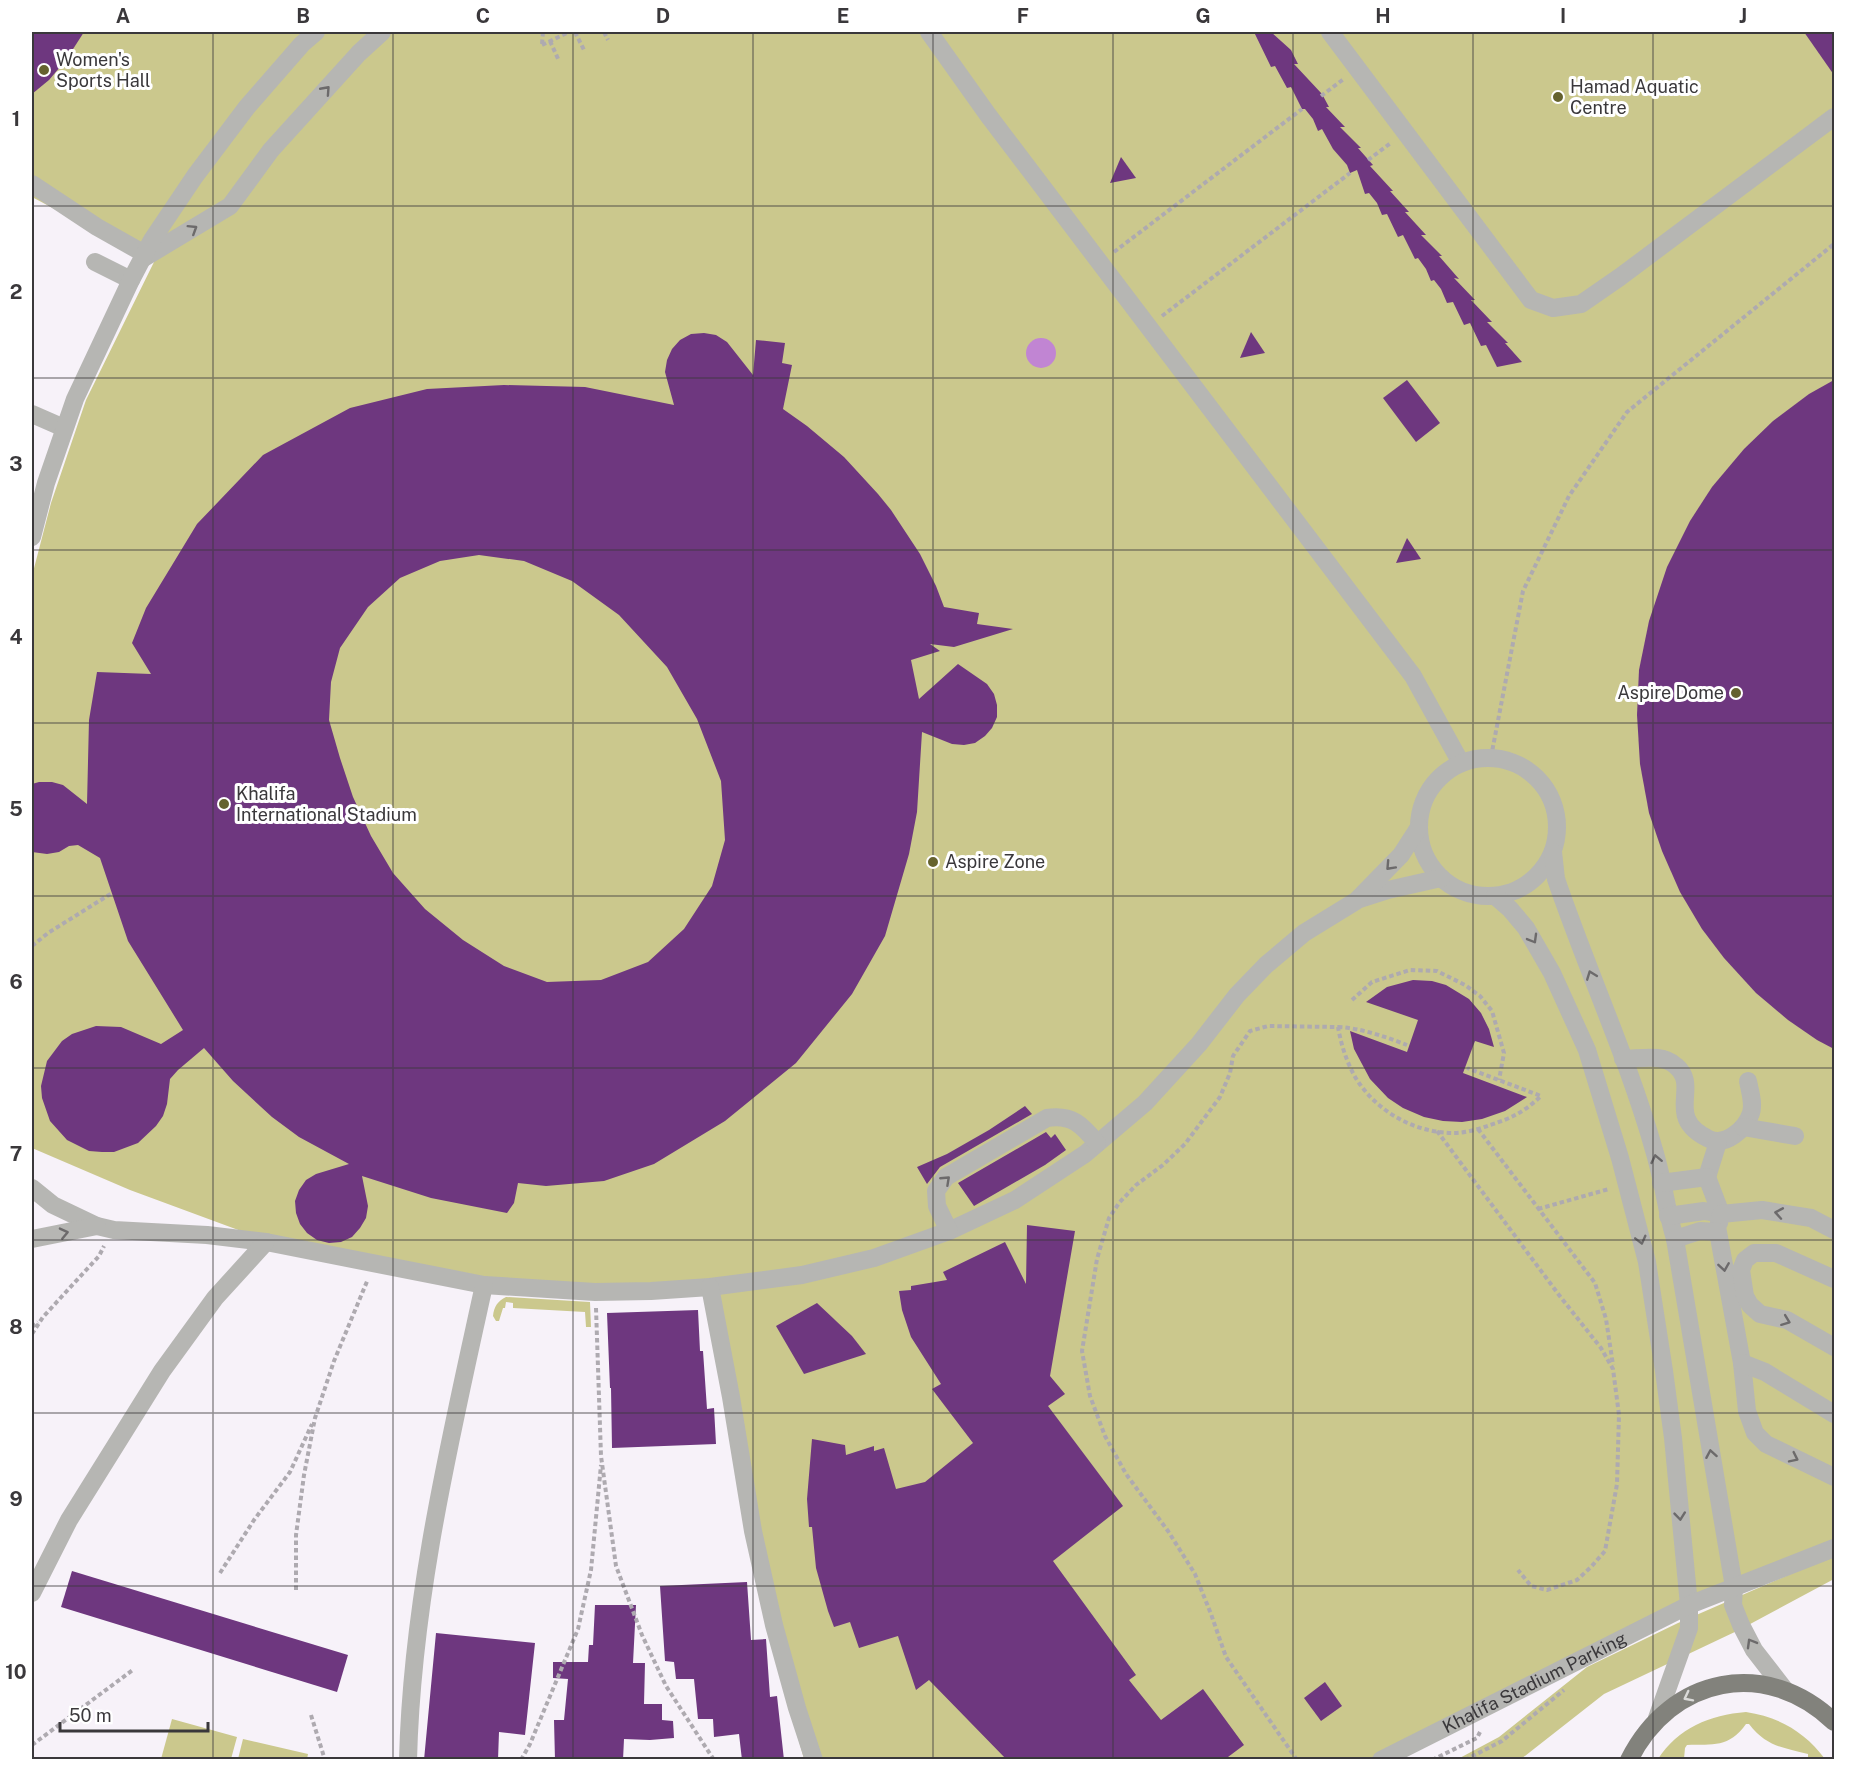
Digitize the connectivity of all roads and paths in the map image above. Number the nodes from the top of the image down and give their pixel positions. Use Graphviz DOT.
graph roads {
  1 [pos="316,32"];
  2 [pos="382,32"];
  3 [pos="543,32"];
  4 [pos="569,32"];
  5 [pos="575,32"];
  6 [pos="604,32"];
  7 [pos="929,32"];
  8 [pos="1330,32"];
  9 [pos="608,40"];
  10 [pos="550,41"];
  11 [pos="584,50"];
  12 [pos="559,61"];
  13 [pos="1357,68"];
  14 [pos="1320,96"];
  15 [pos="1302,110"];
  16 [pos="1834,117"];
  17 [pos="1404,132"];
  18 [pos="1368,160"];
  19 [pos="1350,173"];
  20 [pos="32,184"];
  21 [pos="1834,244"];
  22 [pos="144,256"];
  23 [pos="95,262"];
  24 [pos="1100,262"];
  25 [pos="131,280"];
  26 [pos="1149,327"];
  27 [pos="32,414"];
  28 [pos="64,428"];
  29 [pos="32,537"];
  30 [pos="1491,757"];
  31 [pos="1461,763"];
  32 [pos="1419,827"];
  33 [pos="1553,852"];
  34 [pos="1441,878"];
  35 [pos="112,893"];
  36 [pos="1495,896"];
  37 [pos="1356,901"];
  38 [pos="32,946"];
  39 [pos="1352,1000"];
  40 [pos="1338,1027"];
  41 [pos="1407,1045"];
  42 [pos="1623,1059"];
  43 [pos="1467,1068"];
  44 [pos="1499,1080"];
  45 [pos="1748,1081"];
  46 [pos="1743,1127"];
  47 [pos="1478,1129"];
  48 [pos="1437,1130"];
  49 [pos="1795,1136"];
  50 [pos="1718,1142"];
  51 [pos="1097,1143"];
  52 [pos="1707,1177"];
  53 [pos="1662,1183"];
  54 [pos="32,1188"];
  55 [pos="1603,1191"];
  56 [pos="1538,1209"];
  57 [pos="1668,1216"];
  58 [pos="1719,1223"];
  59 [pos="105,1228"];
  60 [pos="1834,1230"];
  61 [pos="949,1231"];
  62 [pos="32,1239"];
  63 [pos="1675,1239"];
  64 [pos="266,1242"];
  65 [pos="373,1264"];
  66 [pos="1834,1279"];
  67 [pos="484,1286"];
  68 [pos="710,1287"];
  69 [pos="595,1292"];
  70 [pos="44,1317"];
  71 [pos="32,1327"];
  72 [pos="32,1334"];
  73 [pos="1834,1347"];
  74 [pos="1742,1363"];
  75 [pos="1613,1369"];
  76 [pos="1834,1413"];
  77 [pos="315,1418"];
  78 [pos="602,1456"];
  79 [pos="1834,1477"];
  80 [pos="1834,1548"];
  81 [pos="1518,1570"];
  82 [pos="220,1573"];
  83 [pos="1734,1587"];
  84 [pos="296,1590"];
  85 [pos="32,1593"];
  86 [pos="1689,1605"];
  87 [pos="134,1669"];
  88 [pos="1565,1690"];
  89 [pos="1785,1690"];
  90 [pos="1809,1701"];
  91 [pos="1834,1705"];
  92 [pos="311,1714"];
  93 [pos="1657,1718"];
  94 [pos="1834,1722"];
  95 [pos="32,1745"];
  96 [pos="325,1760"];
  97 [pos="408,1760"];
  98 [pos="521,1760"];
  99 [pos="714,1760"];
  100 [pos="814,1760"];
  101 [pos="1298,1760"];
  102 [pos="1381,1760"];
  103 [pos="1465,1760"];
  104 [pos="1629,1760"];
  1 -- 22 [label="lane"];
  22 -- 2 [label="lane, one-way"];
  3 -- 10 [label="path"];
  4 -- 10 [label="path"];
  5 -- 11 [label="path"];
  6 -- 9 [label="path"];
  7 -- 24 [label="lane"];
  8 -- 13 [label="lane"];
  10 -- 12 [label="path"];
  13 -- 14 [label="path"];
  13 -- 17 [label="lane"];
  15 -- 24 [label="path"];
  16 -- 17 [label="lane"];
  17 -- 18 [label="path"];
  19 -- 26 [label="path"];
  20 -- 22 [label="lane"];
  21 -- 30 [label="path"];
  22 -- 25 [label="lane"];
  23 -- 25 [label="lane"];
  24 -- 26 [label="lane"];
  25 -- 28 [label="lane"];
  26 -- 31 [label="lane"];
  27 -- 28 [label="lane"];
  28 -- 29 [label="lane"];
  30 -- 31 [label="lane"];
  30 -- 33 [label="lane"];
  31 -- 32 [label="lane"];
  32 -- 34 [label="lane"];
  32 -- 37 [label="lane, one-way"];
  33 -- 36 [label="lane"];
  42 -- 33 [label="lane, one-way"];
  34 -- 36 [label="lane"];
  34 -- 37 [label="lane"];
  35 -- 38 [label="path"];
  36 -- 86 [label="lane, one-way"];
  37 -- 51 [label="lane"];
  39 -- 44 [label="path"];
  40 -- 41 [label="path"];
  40 -- 48 [label="path"];
  40 -- 101 [label="path"];
  42 -- 50 [label="lane"];
  53 -- 42 [label="lane, one-way"];
  43 -- 44 [label="path"];
  44 -- 47 [label="path"];
  45 -- 46 [label="lane"];
  46 -- 49 [label="lane"];
  46 -- 50 [label="lane"];
  47 -- 48 [label="path"];
  47 -- 56 [label="path"];
  48 -- 75 [label="path"];
  50 -- 52 [label="lane"];
  51 -- 61 [label="lane"];
  61 -- 51 [label="lane, one-way"];
  52 -- 53 [label="lane"];
  52 -- 58 [label="lane"];
  53 -- 57 [label="lane"];
  54 -- 59 [label="lane"];
  55 -- 56 [label="path"];
  56 -- 75 [label="path"];
  57 -- 58 [label="lane"];
  57 -- 63 [label="lane"];
  60 -- 58 [label="lane, one-way"];
  58 -- 63 [label="lane"];
  58 -- 74 [label="lane, one-way"];
  62 -- 59 [label="lane, one-way"];
  59 -- 64 [label="lane"];
  59 -- 70 [label="path"];
  61 -- 68 [label="lane"];
  83 -- 63 [label="lane, one-way"];
  64 -- 65 [label="lane"];
  64 -- 85 [label="lane"];
  65 -- 67 [label="lane"];
  65 -- 77 [label="path"];
  66 -- 73 [label="lane, one-way"];
  67 -- 69 [label="lane"];
  67 -- 97 [label="lane"];
  68 -- 69 [label="lane"];
  68 -- 100 [label="lane"];
  69 -- 78 [label="path"];
  70 -- 71 [label="path"];
  70 -- 72 [label="path"];
  74 -- 76 [label="lane"];
  74 -- 79 [label="lane, one-way"];
  75 -- 81 [label="path"];
  77 -- 82 [label="path"];
  77 -- 84 [label="path"];
  78 -- 98 [label="path"];
  78 -- 99 [label="path"];
  80 -- 83 [label="lane, Khalifa Stadium Parking"];
  83 -- 86 [label="lane, Khalifa Stadium Parking"];
  89 -- 83 [label="lane, one-way"];
  86 -- 93 [label="lane"];
  86 -- 102 [label="lane, Khalifa Stadium Parking"];
  87 -- 95 [label="path"];
  88 -- 103 [label="path"];
  89 -- 90 [label="main road"];
  89 -- 93 [label="main road, one-way"];
  90 -- 91 [label="main road"];
  90 -- 94 [label="main road"];
  92 -- 96 [label="path"];
  93 -- 104 [label="main road"];
}
